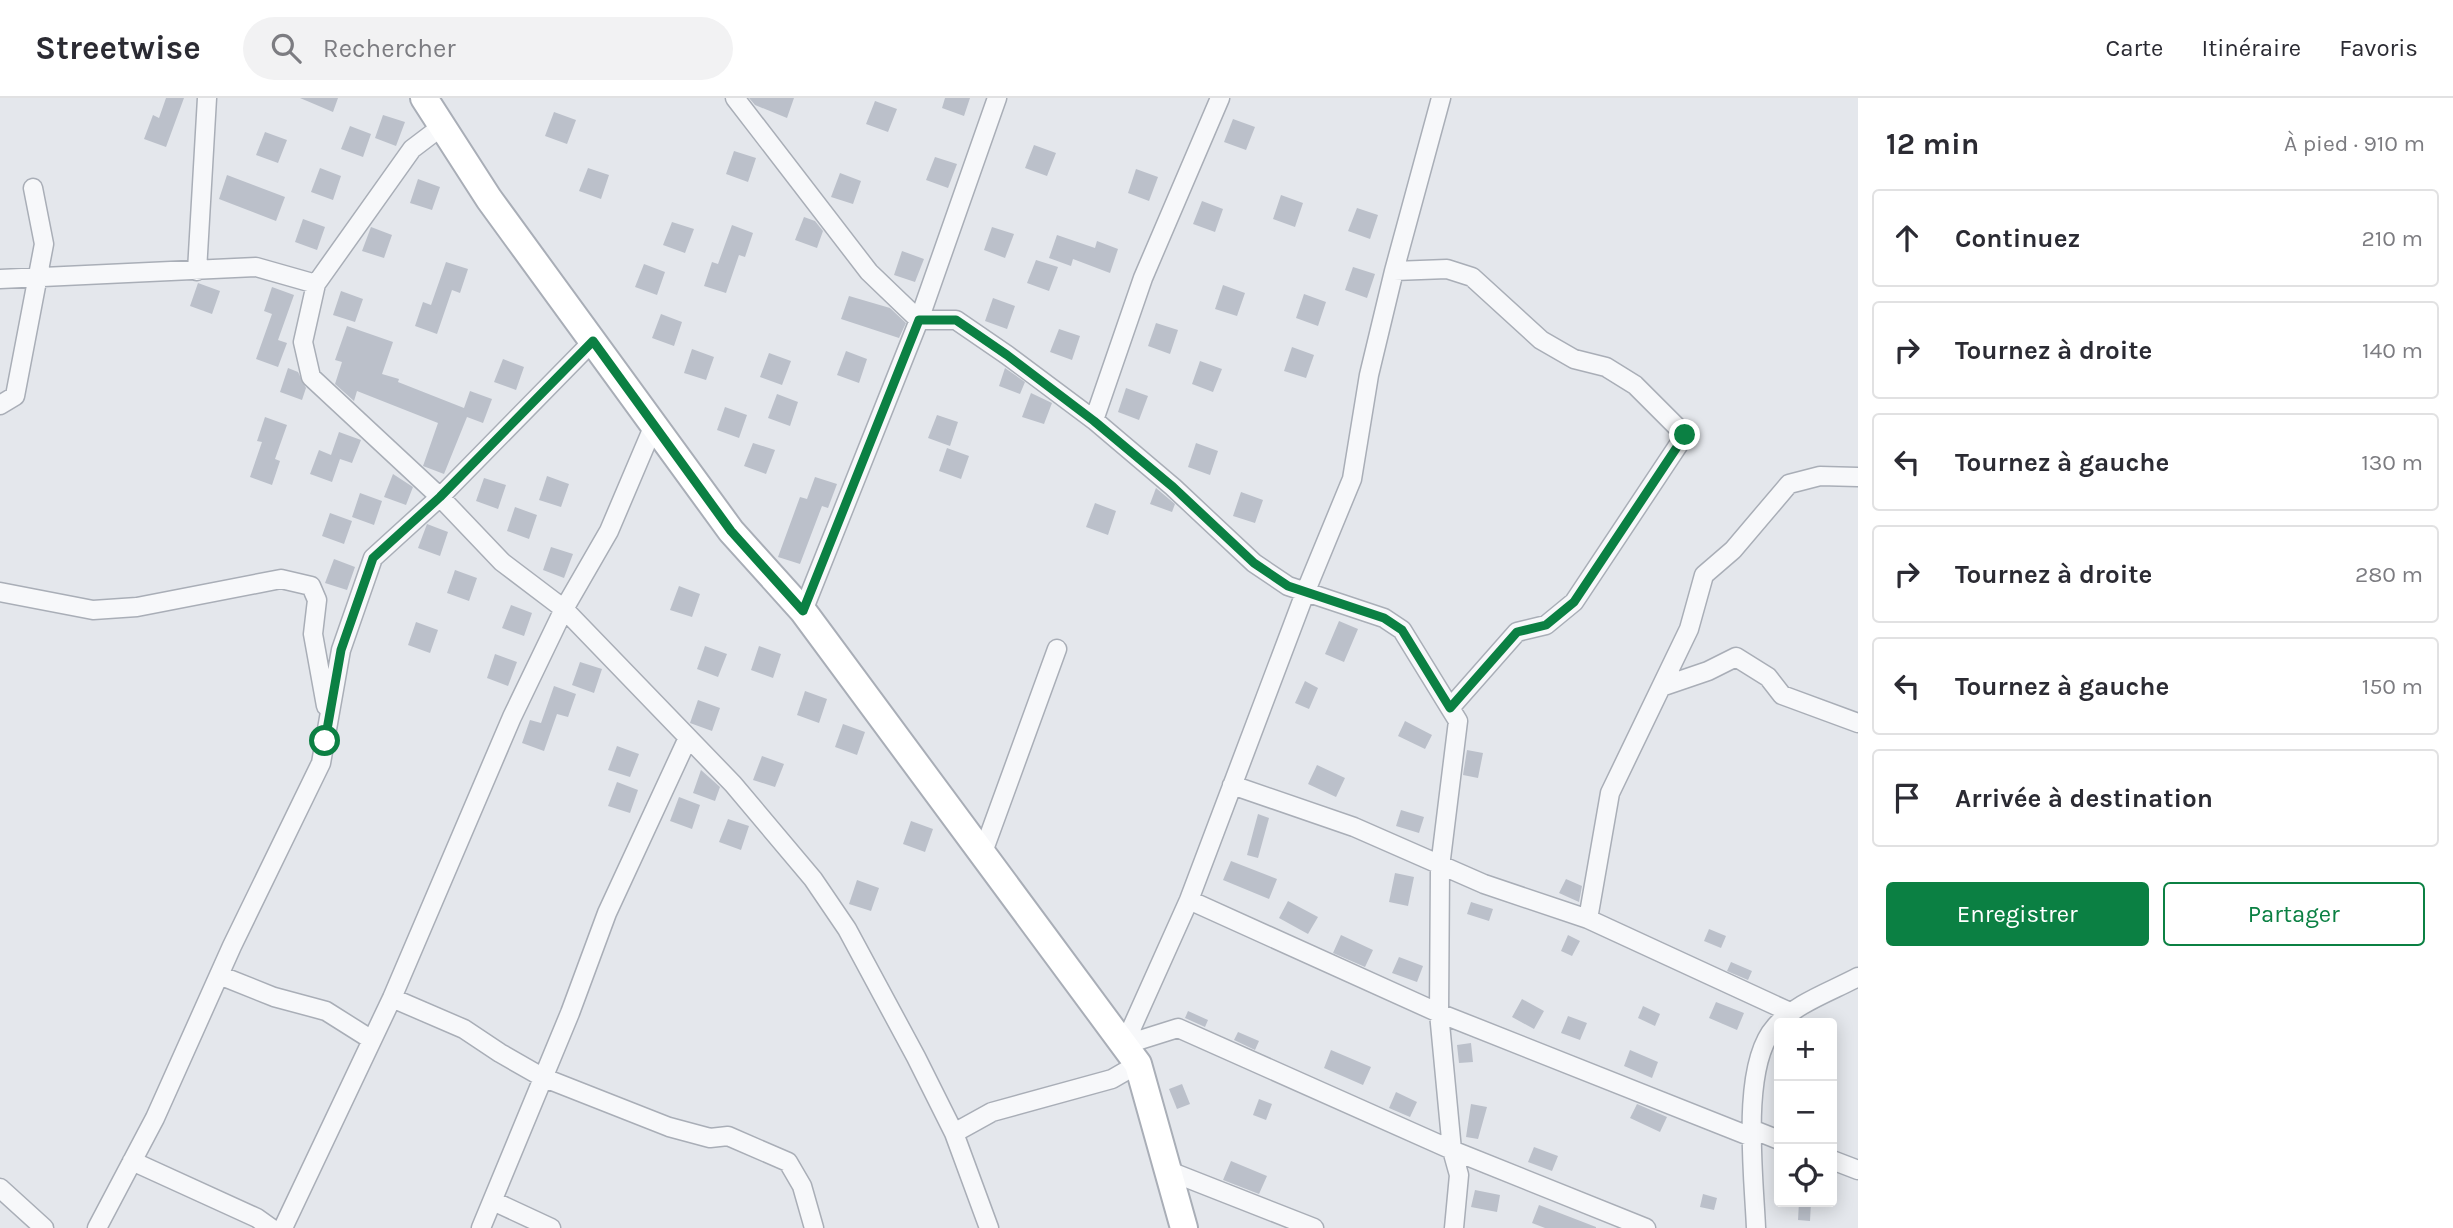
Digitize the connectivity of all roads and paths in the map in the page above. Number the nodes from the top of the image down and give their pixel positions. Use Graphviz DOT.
graph roads {
  1 [pos="207,98"];
  2 [pos="424,98"];
  3 [pos="735,98"];
  4 [pos="997,98"];
  5 [pos="1220,98"];
  6 [pos="1441,98"];
  7 [pos="441,127"];
  8 [pos="33,188"];
  9 [pos="197,271"];
  10 [pos="1394,271"];
  11 [pos="38,277"];
  12 [pos="0,279"];
  13 [pos="316,284"];
  14 [pos="919,320"];
  15 [pos="593,341"];
  16 [pos="0,405"];
  17 [pos="1094,421"];
  18 [pos="654,425"];
  19 [pos="1858,477"];
  20 [pos="440,497"];
  21 [pos="0,592"];
  22 [pos="1305,593"];
  23 [pos="564,609"];
  24 [pos="803,611"];
  25 [pos="1057,649"];
  26 [pos="1664,686"];
  27 [pos="1450,708"];
  28 [pos="328,720"];
  29 [pos="1858,723"];
  30 [pos="687,740"];
  31 [pos="1232,785"];
  32 [pos="982,855"];
  33 [pos="1440,867"];
  34 [pos="1189,900"];
  35 [pos="1588,919"];
  36 [pos="219,975"];
  37 [pos="1858,977"];
  38 [pos="392,999"];
  39 [pos="1439,1013"];
  40 [pos="1792,1013"];
  41 [pos="372,1040"];
  42 [pos="1131,1055"];
  43 [pos="542,1077"];
  44 [pos="954,1133"];
  45 [pos="1754,1134"];
  46 [pos="1774,1139"];
  47 [pos="1452,1150"];
  48 [pos="132,1161"];
  49 [pos="1837,1162"];
  50 [pos="1858,1170"];
  51 [pos="1169,1171"];
  52 [pos="0,1188"];
  53 [pos="493,1201"];
  54 [pos="44,1228"];
  55 [pos="97,1228"];
  56 [pos="271,1228"];
  57 [pos="283,1228"];
  58 [pos="481,1228"];
  59 [pos="551,1228"];
  60 [pos="814,1228"];
  61 [pos="989,1228"];
  62 [pos="1184,1228"];
  63 [pos="1314,1228"];
  64 [pos="1454,1228"];
  65 [pos="1646,1228"];
  66 [pos="1756,1228"];
  1 -- 9 [label="street"];
  2 -- 7 [label="street"];
  3 -- 14 [label="street"];
  4 -- 14 [label="street"];
  5 -- 17 [label="street"];
  6 -- 10 [label="street"];
  7 -- 13 [label="street"];
  7 -- 15 [label="street"];
  8 -- 11 [label="street"];
  9 -- 11 [label="street"];
  9 -- 13 [label="street"];
  10 -- 22 [label="street"];
  10 -- 27 [label="street"];
  11 -- 12 [label="street"];
  11 -- 16 [label="street"];
  13 -- 20 [label="street"];
  14 -- 17 [label="street"];
  14 -- 24 [label="street"];
  15 -- 18 [label="street"];
  15 -- 20 [label="street"];
  17 -- 22 [label="street"];
  18 -- 23 [label="street"];
  18 -- 24 [label="street"];
  19 -- 26 [label="street"];
  20 -- 23 [label="street"];
  20 -- 28 [label="street"];
  21 -- 28 [label="street"];
  22 -- 27 [label="street"];
  22 -- 31 [label="street"];
  23 -- 30 [label="street"];
  23 -- 38 [label="street"];
  24 -- 32 [label="street"];
  25 -- 32 [label="street"];
  26 -- 29 [label="street"];
  26 -- 35 [label="street"];
  27 -- 33 [label="street"];
  28 -- 36 [label="street"];
  30 -- 43 [label="street"];
  30 -- 44 [label="street"];
  31 -- 33 [label="street"];
  31 -- 34 [label="street"];
  32 -- 42 [label="street"];
  33 -- 35 [label="street"];
  33 -- 39 [label="street"];
  34 -- 39 [label="street"];
  34 -- 42 [label="street"];
  35 -- 40 [label="street"];
  36 -- 41 [label="street"];
  36 -- 48 [label="street"];
  37 -- 40 [label="street"];
  38 -- 41 [label="street"];
  38 -- 43 [label="street"];
  39 -- 45 [label="street"];
  39 -- 47 [label="street"];
  40 -- 45 [label="street"];
  41 -- 57 [label="street"];
  42 -- 44 [label="street"];
  42 -- 47 [label="street"];
  42 -- 51 [label="street"];
  43 -- 53 [label="street"];
  43 -- 60 [label="street"];
  44 -- 61 [label="street"];
  45 -- 46 [label="street"];
  45 -- 66 [label="street"];
  47 -- 64 [label="street"];
  47 -- 65 [label="street"];
  48 -- 55 [label="street"];
  48 -- 56 [label="street"];
  49 -- 50 [label="street"];
  51 -- 62 [label="street"];
  51 -- 63 [label="street"];
  52 -- 54 [label="street"];
  53 -- 58 [label="street"];
  53 -- 59 [label="street"];
}
